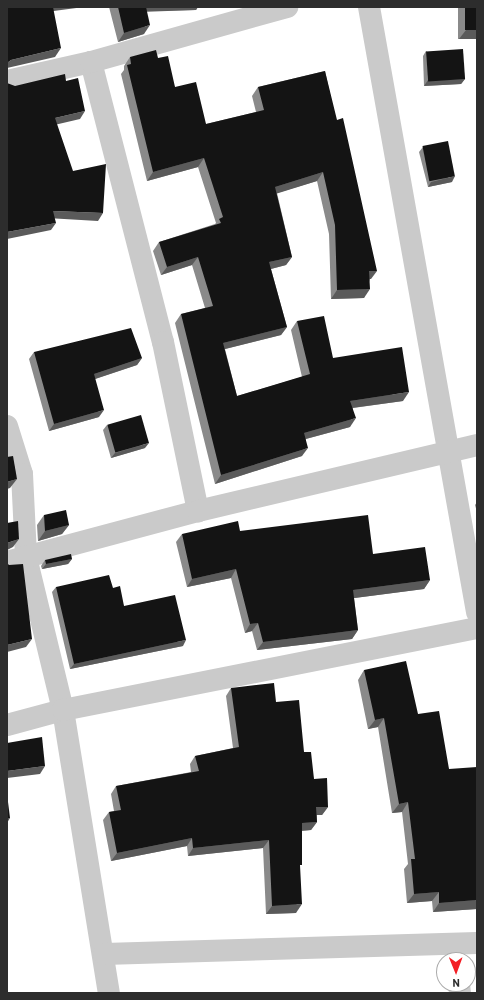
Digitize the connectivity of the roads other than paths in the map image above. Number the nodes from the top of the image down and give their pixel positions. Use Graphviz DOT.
graph roads {
  1 [pos="286,7"];
  2 [pos="369,7"];
  3 [pos="91,62"];
  4 [pos="7,81"];
  5 [pos="7,426"];
  6 [pos="477,445"];
  7 [pos="449,452"];
  8 [pos="198,511"];
  9 [pos="16,559"];
  10 [pos="477,612"];
  11 [pos="477,628"];
  12 [pos="63,710"];
  13 [pos="7,725"];
  14 [pos="463,949"];
  15 [pos="104,954"];
  16 [pos="109,993"];
  1 -- 3 [label="street"];
  2 -- 7 [label="street"];
  3 -- 4 [label="street"];
  3 -- 8 [label="street"];
  5 -- 9 [label="street"];
  6 -- 7 [label="street"];
  7 -- 8 [label="street"];
  7 -- 10 [label="street"];
  8 -- 9 [label="street"];
  9 -- 12 [label="street"];
  11 -- 12 [label="street"];
  12 -- 13 [label="street"];
  12 -- 15 [label="street"];
  14 -- 15 [label="street"];
  15 -- 16 [label="street"];
}
